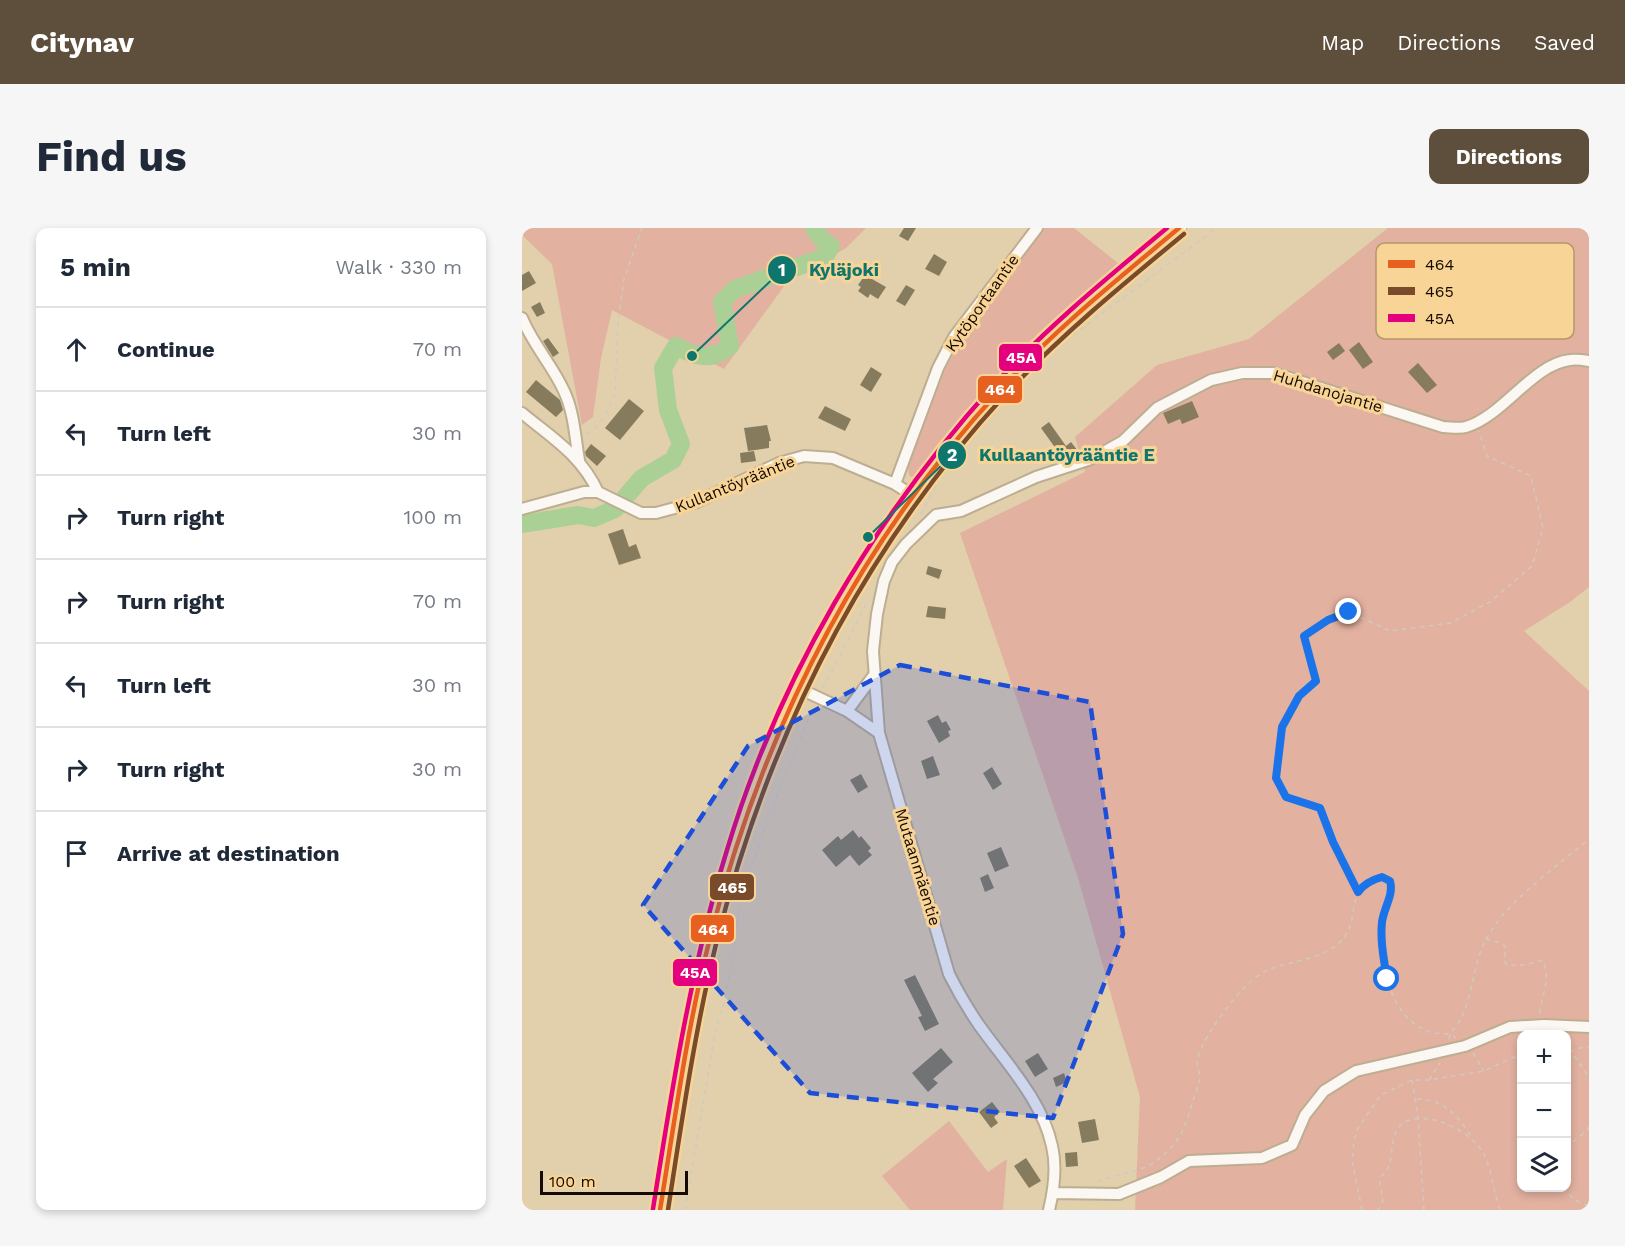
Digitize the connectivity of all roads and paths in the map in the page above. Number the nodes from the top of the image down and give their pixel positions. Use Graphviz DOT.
graph roads {
  1 [pos="642,228"];
  2 [pos="1037,228"];
  3 [pos="1179,228"];
  4 [pos="522,318"];
  5 [pos="1589,361"];
  6 [pos="522,413"];
  7 [pos="1476,422"];
  8 [pos="575,440"];
  9 [pos="579,460"];
  10 [pos="895,484"];
  11 [pos="598,492"];
  12 [pos="912,495"];
  13 [pos="522,509"];
  14 [pos="936,515"];
  15 [pos="874,675"];
  16 [pos="796,687"];
  17 [pos="848,711"];
  18 [pos="879,733"];
  19 [pos="1589,840"];
  20 [pos="1358,892"];
  21 [pos="1486,939"];
  22 [pos="1544,1025"];
  23 [pos="1589,1028"];
  24 [pos="1589,1047"];
  25 [pos="1447,1051"];
  26 [pos="1571,1051"];
  27 [pos="1571,1055"];
  28 [pos="1517,1056"];
  29 [pos="1589,1078"];
  30 [pos="1412,1080"];
  31 [pos="1430,1080"];
  32 [pos="1415,1098"];
  33 [pos="1418,1118"];
  34 [pos="1589,1126"];
  35 [pos="1474,1140"];
  36 [pos="1571,1143"];
  37 [pos="1098,1182"];
  38 [pos="1567,1192"];
  39 [pos="1053,1193"];
  40 [pos="1589,1206"];
  41 [pos="660,1210"];
  42 [pos="1049,1210"];
  43 [pos="1362,1210"];
  44 [pos="1377,1210"];
  45 [pos="1424,1210"];
  46 [pos="1500,1210"];
  1 -- 8 [label="path"];
  2 -- 10 [label="street, Kytöportaantie"];
  3 -- 12 [label="main road"];
  4 -- 8 [label="street"];
  5 -- 7 [label="street, Huhdanojantie"];
  6 -- 9 [label="street"];
  7 -- 14 [label="street, Huhdanojantie"];
  7 -- 20 [label="path"];
  8 -- 9 [label="street"];
  9 -- 11 [label="street"];
  10 -- 11 [label="street, Kullantöyrääntie"];
  10 -- 12 [label="street, Kullantöyrääntie"];
  11 -- 13 [label="street"];
  12 -- 14 [label="path"];
  12 -- 16 [label="main road"];
  14 -- 15 [label="street, Mutaanmäentie"];
  15 -- 17 [label="street"];
  15 -- 18 [label="street, Mutaanmäentie"];
  16 -- 17 [label="street"];
  16 -- 41 [label="main road"];
  17 -- 18 [label="street"];
  18 -- 39 [label="street, Mutaanmäentie"];
  19 -- 21 [label="path"];
  20 -- 21 [label="path"];
  20 -- 37 [label="path"];
  21 -- 22 [label="path"];
  22 -- 23 [label="street"];
  22 -- 25 [label="street"];
  24 -- 26 [label="path"];
  25 -- 31 [label="path"];
  25 -- 39 [label="street"];
  27 -- 29 [label="path"];
  28 -- 31 [label="path"];
  30 -- 31 [label="path"];
  30 -- 32 [label="path"];
  30 -- 43 [label="path"];
  32 -- 33 [label="path"];
  32 -- 35 [label="path"];
  33 -- 35 [label="path"];
  33 -- 44 [label="path"];
  33 -- 45 [label="path"];
  34 -- 36 [label="path"];
  35 -- 46 [label="path"];
  38 -- 40 [label="path"];
  39 -- 42 [label="street, Mutaanmäentie"];
}
